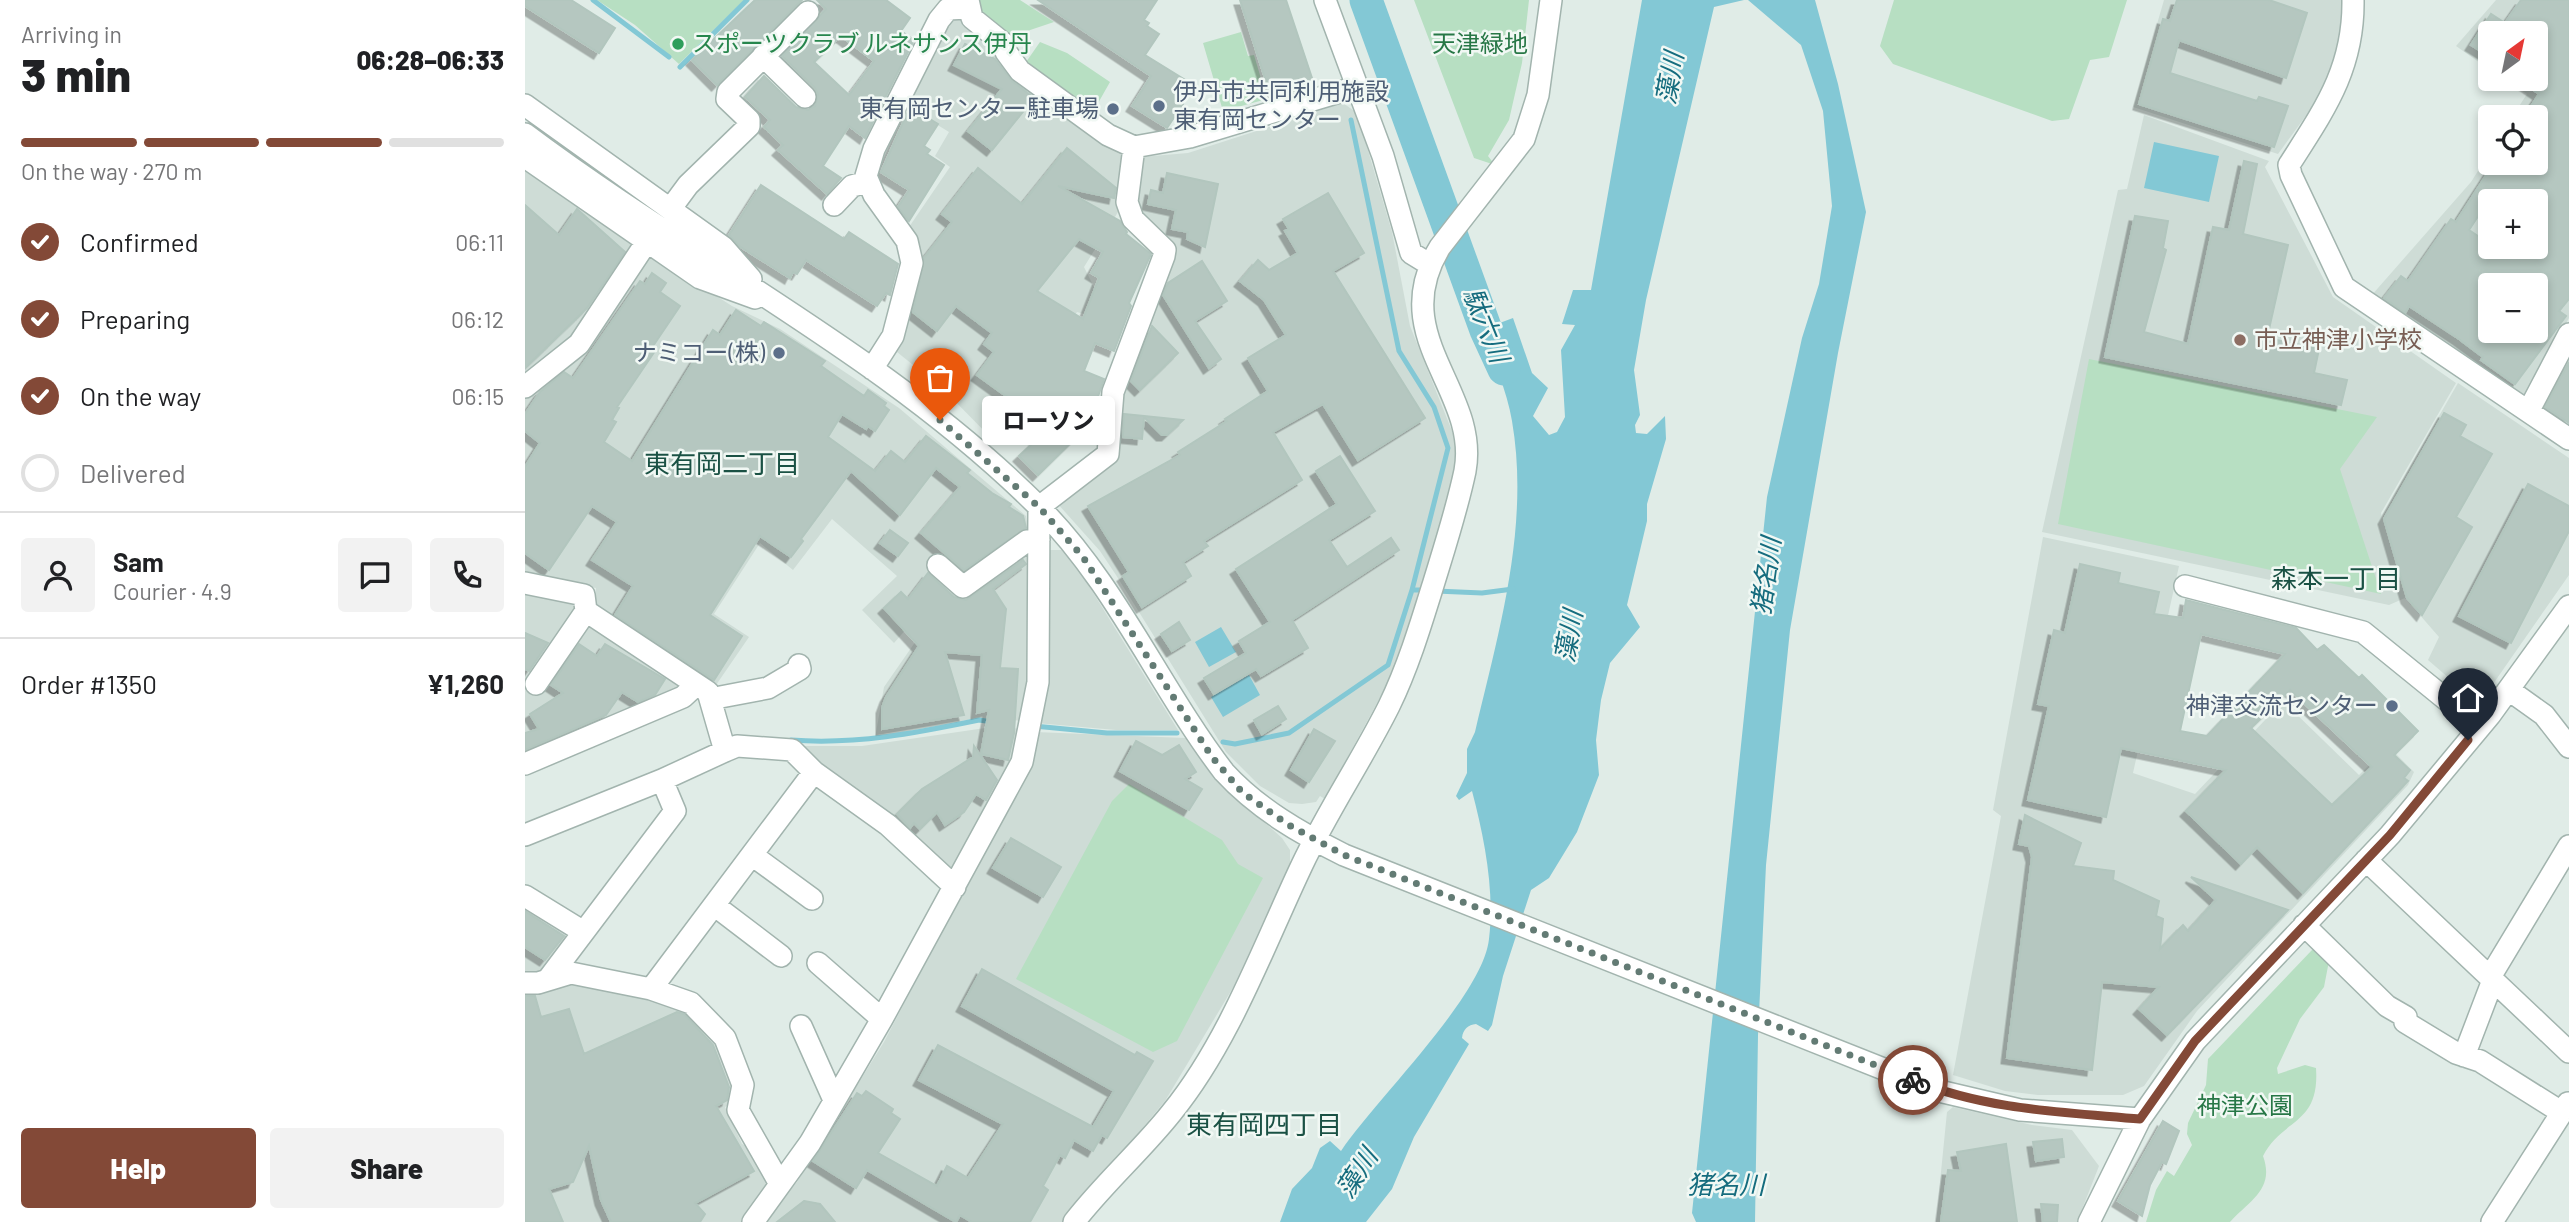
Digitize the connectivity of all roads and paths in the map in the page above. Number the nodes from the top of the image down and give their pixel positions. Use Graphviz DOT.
graph roads {
  1 [pos="1325,0"];
  2 [pos="1551,0"];
  3 [pos="2353,0"];
  4 [pos="968,4"];
  5 [pos="808,12"];
  6 [pos="763,56"];
  7 [pos="1356,87"];
  8 [pos="806,97"];
  9 [pos="525,105"];
  10 [pos="525,134"];
  11 [pos="1134,147"];
  12 [pos="525,158"];
  13 [pos="867,182"];
  14 [pos="834,205"];
  15 [pos="671,208"];
  16 [pos="646,243"];
  17 [pos="1435,256"];
  18 [pos="771,302"];
  19 [pos="2569,334"];
  20 [pos="872,369"];
  21 [pos="525,387"];
  22 [pos="2529,410"];
  23 [pos="2569,439"];
  24 [pos="1039,507"];
  25 [pos="1039,540"];
  26 [pos="938,565"];
  27 [pos="525,583"];
  28 [pos="2185,586"];
  29 [pos="586,611"];
  30 [pos="2567,612"];
  31 [pos="799,665"];
  32 [pos="536,684"];
  33 [pos="2509,690"];
  34 [pos="703,692"];
  35 [pos="2480,727"];
  36 [pos="2569,747"];
  37 [pos="725,751"];
  38 [pos="525,764"];
  39 [pos="814,772"];
  40 [pos="662,780"];
  41 [pos="525,835"];
  42 [pos="1314,840"];
  43 [pos="2569,846"];
  44 [pos="752,855"];
  45 [pos="2366,860"];
  46 [pos="955,887"];
  47 [pos="525,896"];
  48 [pos="812,899"];
  49 [pos="714,905"];
  50 [pos="2304,925"];
  51 [pos="582,931"];
  52 [pos="781,956"];
  53 [pos="818,963"];
  54 [pos="549,978"];
  55 [pos="2491,978"];
  56 [pos="525,983"];
  57 [pos="651,989"];
  58 [pos="882,1019"];
  59 [pos="801,1026"];
  60 [pos="2569,1052"];
  61 [pos="2464,1056"];
  62 [pos="834,1100"];
  63 [pos="2565,1107"];
  64 [pos="2140,1119"];
  65 [pos="780,1184"];
  66 [pos="753,1222"];
  67 [pos="1074,1222"];
  68 [pos="2088,1222"];
  69 [pos="2492,1222"];
  1 -- 7 [label="street"];
  2 -- 17 [label="street"];
  3 -- 22 [label="street"];
  4 -- 11 [label="street"];
  4 -- 13 [label="street"];
  5 -- 6 [label="street"];
  6 -- 8 [label="street"];
  6 -- 15 [label="street"];
  7 -- 11 [label="street"];
  7 -- 17 [label="street"];
  9 -- 15 [label="street"];
  10 -- 18 [label="street"];
  11 -- 24 [label="street"];
  12 -- 16 [label="street"];
  13 -- 14 [label="street"];
  13 -- 20 [label="street"];
  15 -- 18 [label="street"];
  16 -- 18 [label="street"];
  16 -- 21 [label="street"];
  17 -- 42 [label="street"];
  18 -- 20 [label="street"];
  19 -- 22 [label="street"];
  20 -- 24 [label="street"];
  22 -- 23 [label="street"];
  24 -- 25 [label="street"];
  24 -- 42 [label="street"];
  25 -- 26 [label="street"];
  25 -- 46 [label="street"];
  27 -- 29 [label="street"];
  28 -- 35 [label="street"];
  29 -- 32 [label="street"];
  29 -- 34 [label="street"];
  30 -- 33 [label="street"];
  31 -- 34 [label="street"];
  33 -- 35 [label="street"];
  33 -- 36 [label="street"];
  34 -- 37 [label="street"];
  34 -- 38 [label="street"];
  35 -- 45 [label="street"];
  37 -- 39 [label="street"];
  37 -- 40 [label="street"];
  39 -- 44 [label="street"];
  39 -- 46 [label="street"];
  40 -- 41 [label="street"];
  40 -- 51 [label="street"];
  42 -- 64 [label="street"];
  42 -- 67 [label="street"];
  43 -- 55 [label="street"];
  44 -- 48 [label="street"];
  44 -- 49 [label="street"];
  45 -- 50 [label="street"];
  45 -- 55 [label="street"];
  46 -- 58 [label="street"];
  47 -- 51 [label="street"];
  49 -- 52 [label="street"];
  49 -- 57 [label="street"];
  50 -- 61 [label="street"];
  50 -- 64 [label="street"];
  51 -- 54 [label="street"];
  53 -- 58 [label="street"];
  54 -- 56 [label="street"];
  54 -- 57 [label="street"];
  55 -- 60 [label="street"];
  55 -- 61 [label="street"];
  57 -- 65 [label="street"];
  58 -- 62 [label="street"];
  59 -- 62 [label="street"];
  61 -- 63 [label="street"];
  62 -- 65 [label="street"];
  63 -- 69 [label="street"];
  64 -- 68 [label="street"];
  65 -- 66 [label="street"];
}
